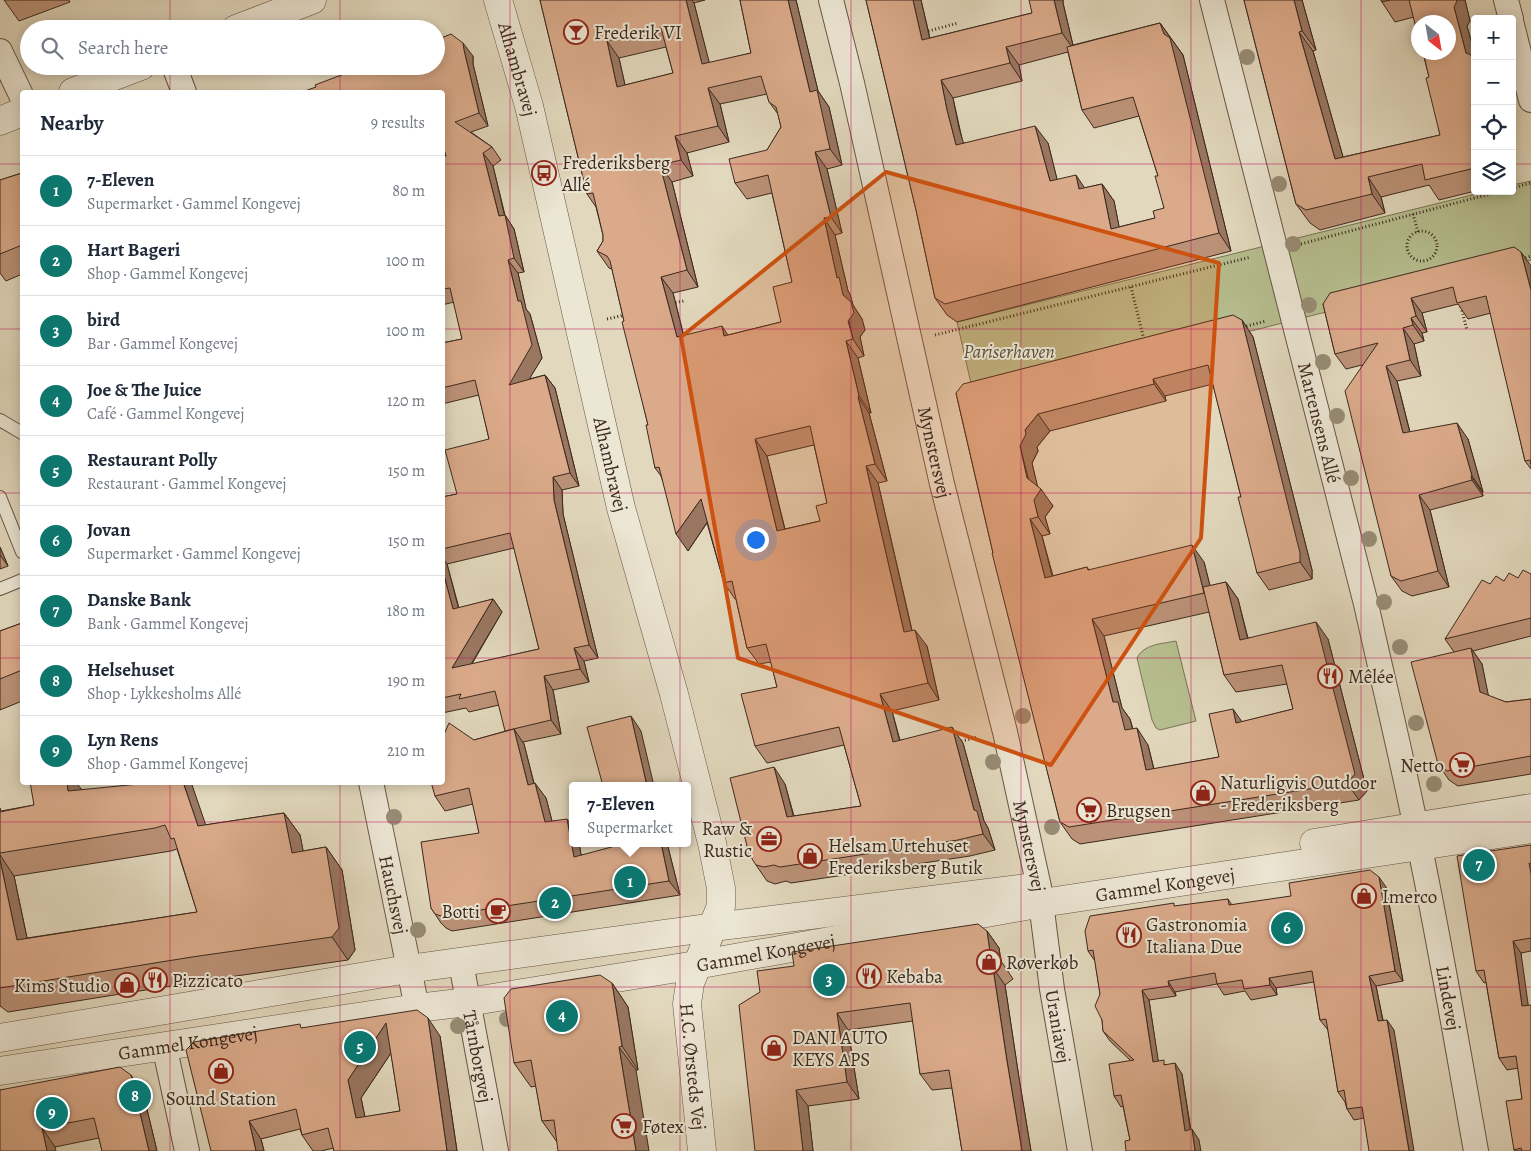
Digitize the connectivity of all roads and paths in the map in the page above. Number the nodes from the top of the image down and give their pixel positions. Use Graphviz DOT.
graph roads {
  1 [pos="312,0"];
  2 [pos="498,0"];
  3 [pos="831,0"];
  4 [pos="1212,0"];
  5 [pos="1506,0"];
  6 [pos="1510,15"];
  7 [pos="260,20"];
  8 [pos="958,23"];
  9 [pos="922,32"];
  10 [pos="1516,41"];
  11 [pos="0,51"];
  12 [pos="117,75"];
  13 [pos="177,75"];
  14 [pos="78,90"];
  15 [pos="183,90"];
  16 [pos="20,94"];
  17 [pos="1531,100"];
  18 [pos="20,113"];
  19 [pos="0,121"];
  20 [pos="1531,183"];
  21 [pos="1516,187"];
  22 [pos="1486,195"];
  23 [pos="1413,214"];
  24 [pos="1418,232"];
  25 [pos="1276,250"];
  26 [pos="1531,256"];
  27 [pos="1521,259"];
  28 [pos="1424,262"];
  29 [pos="1426,268"];
  30 [pos="1131,286"];
  31 [pos="684,301"];
  32 [pos="1460,303"];
  33 [pos="665,305"];
  34 [pos="626,314"];
  35 [pos="1292,315"];
  36 [pos="579,324"];
  37 [pos="1234,329"];
  38 [pos="1466,330"];
  39 [pos="910,341"];
  40 [pos="1144,341"];
  41 [pos="0,420"];
  42 [pos="20,431"];
  43 [pos="0,497"];
  44 [pos="20,547"];
  45 [pos="20,581"];
  46 [pos="0,590"];
  47 [pos="1005,732"];
  48 [pos="955,742"];
  49 [pos="372,785"];
  50 [pos="1531,808"];
  51 [pos="1531,829"];
  52 [pos="1418,837"];
  53 [pos="1041,895"];
  54 [pos="714,926"];
  55 [pos="461,963"];
  56 [pos="696,965"];
  57 [pos="408,969"];
  58 [pos="468,1002"];
  59 [pos="416,1008"];
  60 [pos="0,1038"];
  61 [pos="164,1045"];
  62 [pos="0,1071"];
  63 [pos="187,1151"];
  64 [pos="496,1151"];
  65 [pos="702,1151"];
  66 [pos="1080,1151"];
  67 [pos="1476,1151"];
  1 -- 7 [label="street"];
  2 -- 36 [label="street, Alhambravej"];
  3 -- 39 [label="street, Mynstersvej"];
  4 -- 25 [label="street, Martensens Allé"];
  5 -- 6 [label="street"];
  8 -- 9 [label="path"];
  10 -- 17 [label="street"];
  11 -- 16 [label="street"];
  12 -- 14 [label="street"];
  13 -- 15 [label="street"];
  18 -- 19 [label="street"];
  20 -- 21 [label="path"];
  22 -- 23 [label="path"];
  23 -- 24 [label="path"];
  23 -- 25 [label="path"];
  24 -- 28 [label="path"];
  24 -- 28 [label="path"];
  25 -- 30 [label="path"];
  25 -- 35 [label="street, Martensens Allé"];
  26 -- 27 [label="path"];
  28 -- 29 [label="path"];
  30 -- 39 [label="path"];
  30 -- 40 [label="path"];
  31 -- 33 [label="path"];
  32 -- 38 [label="path"];
  34 -- 36 [label="path"];
  35 -- 37 [label="path"];
  35 -- 52 [label="street, Martensens Allé"];
  36 -- 54 [label="street, Alhambravej"];
  39 -- 47 [label="street, Mynstersvej"];
  41 -- 42 [label="lane"];
  43 -- 44 [label="lane"];
  45 -- 46 [label="lane"];
  47 -- 48 [label="path"];
  47 -- 53 [label="street, Mynstersvej"];
  49 -- 57 [label="street, Hauchsvej"];
  50 -- 52 [label="street, Gammel Kongevej"];
  51 -- 52 [label="street, Gammel Kongevej"];
  52 -- 53 [label="street, Gammel Kongevej"];
  52 -- 67 [label="street, Lindevej"];
  53 -- 54 [label="street, Gammel Kongevej"];
  53 -- 56 [label="street, Gammel Kongevej"];
  53 -- 66 [label="street, Uraniavej"];
  54 -- 55 [label="street, Gammel Kongevej"];
  54 -- 56 [label="street, H.C. Ørsteds Vej"];
  55 -- 57 [label="street, Gammel Kongevej"];
  55 -- 58 [label="street, Tårnborgvej"];
  56 -- 58 [label="street, Gammel Kongevej"];
  56 -- 65 [label="street, H.C. Ørsteds Vej"];
  57 -- 59 [label="street, Hauchsvej"];
  57 -- 60 [label="street, Gammel Kongevej"];
  58 -- 59 [label="street, Gammel Kongevej"];
  58 -- 64 [label="street, Tårnborgvej"];
  59 -- 61 [label="street, Gammel Kongevej"];
  61 -- 62 [label="street, Gammel Kongevej"];
  61 -- 63 [label="street"];
}
